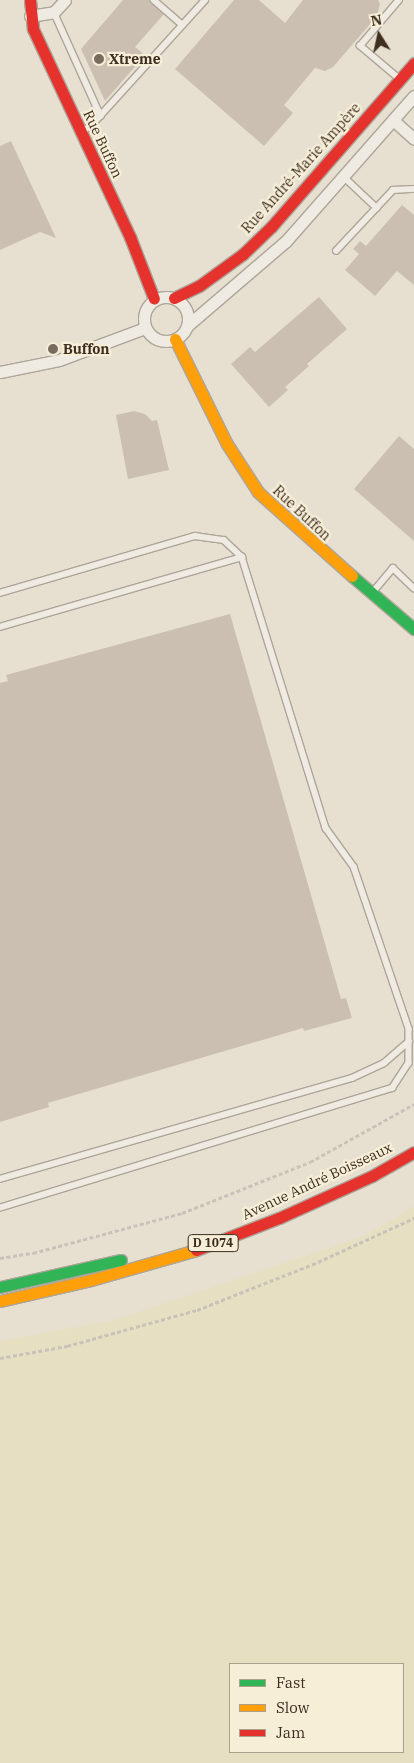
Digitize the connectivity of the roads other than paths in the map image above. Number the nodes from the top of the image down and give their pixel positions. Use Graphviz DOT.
graph roads {
  1 [pos="30,0"];
  2 [pos="65,0"];
  3 [pos="154,0"];
  4 [pos="205,0"];
  5 [pos="399,0"];
  6 [pos="54,12"];
  7 [pos="30,16"];
  8 [pos="183,25"];
  9 [pos="414,63"];
  10 [pos="400,80"];
  11 [pos="414,96"];
  12 [pos="101,116"];
  13 [pos="393,120"];
  14 [pos="80,132"];
  15 [pos="414,139"];
  16 [pos="344,177"];
  17 [pos="414,189"];
  18 [pos="376,208"];
  19 [pos="336,251"];
  20 [pos="174,298"];
  21 [pos="154,300"];
  22 [pos="188,325"];
  23 [pos="145,328"];
  24 [pos="175,339"];
  25 [pos="0,372"];
  26 [pos="242,557"];
  27 [pos="414,588"];
  28 [pos="0,593"];
  29 [pos="372,593"];
  30 [pos="0,626"];
  31 [pos="414,629"];
  32 [pos="409,1041"];
  33 [pos="414,1139"];
  34 [pos="414,1152"];
  35 [pos="0,1179"];
  36 [pos="0,1208"];
  37 [pos="0,1287"];
  38 [pos="2,1301"];
  1 -- 7 [label="street, Rue Buffon"];
  2 -- 6 [label="street"];
  3 -- 8 [label="lane"];
  4 -- 8 [label="lane"];
  5 -- 10 [label="lane"];
  6 -- 7 [label="street"];
  6 -- 12 [label="lane"];
  7 -- 14 [label="street, Rue Buffon"];
  8 -- 12 [label="lane"];
  9 -- 10 [label="street, Rue André-Marie Ampère"];
  10 -- 20 [label="street, Rue André-Marie Ampère"];
  11 -- 13 [label="street"];
  12 -- 14 [label="lane"];
  13 -- 15 [label="street"];
  13 -- 16 [label="street"];
  14 -- 21 [label="street, Rue Buffon"];
  16 -- 18 [label="lane"];
  16 -- 22 [label="street"];
  17 -- 18 [label="lane"];
  18 -- 19 [label="lane"];
  20 -- 21 [label="street, Rue André-Marie Ampère"];
  20 -- 22 [label="street"];
  21 -- 23 [label="street"];
  22 -- 24 [label="street"];
  23 -- 24 [label="street"];
  23 -- 25 [label="street"];
  24 -- 29 [label="street, Rue Buffon"];
  26 -- 28 [label="lane"];
  26 -- 30 [label="lane"];
  26 -- 32 [label="lane"];
  27 -- 29 [label="lane"];
  29 -- 31 [label="street, Rue Buffon"];
  32 -- 35 [label="lane"];
  32 -- 36 [label="lane"];
  33 -- 37 [label="street, Avenue André Boisseaux / D 1074"];
  34 -- 38 [label="street, Avenue André Boisseaux / D 1074"];
}
